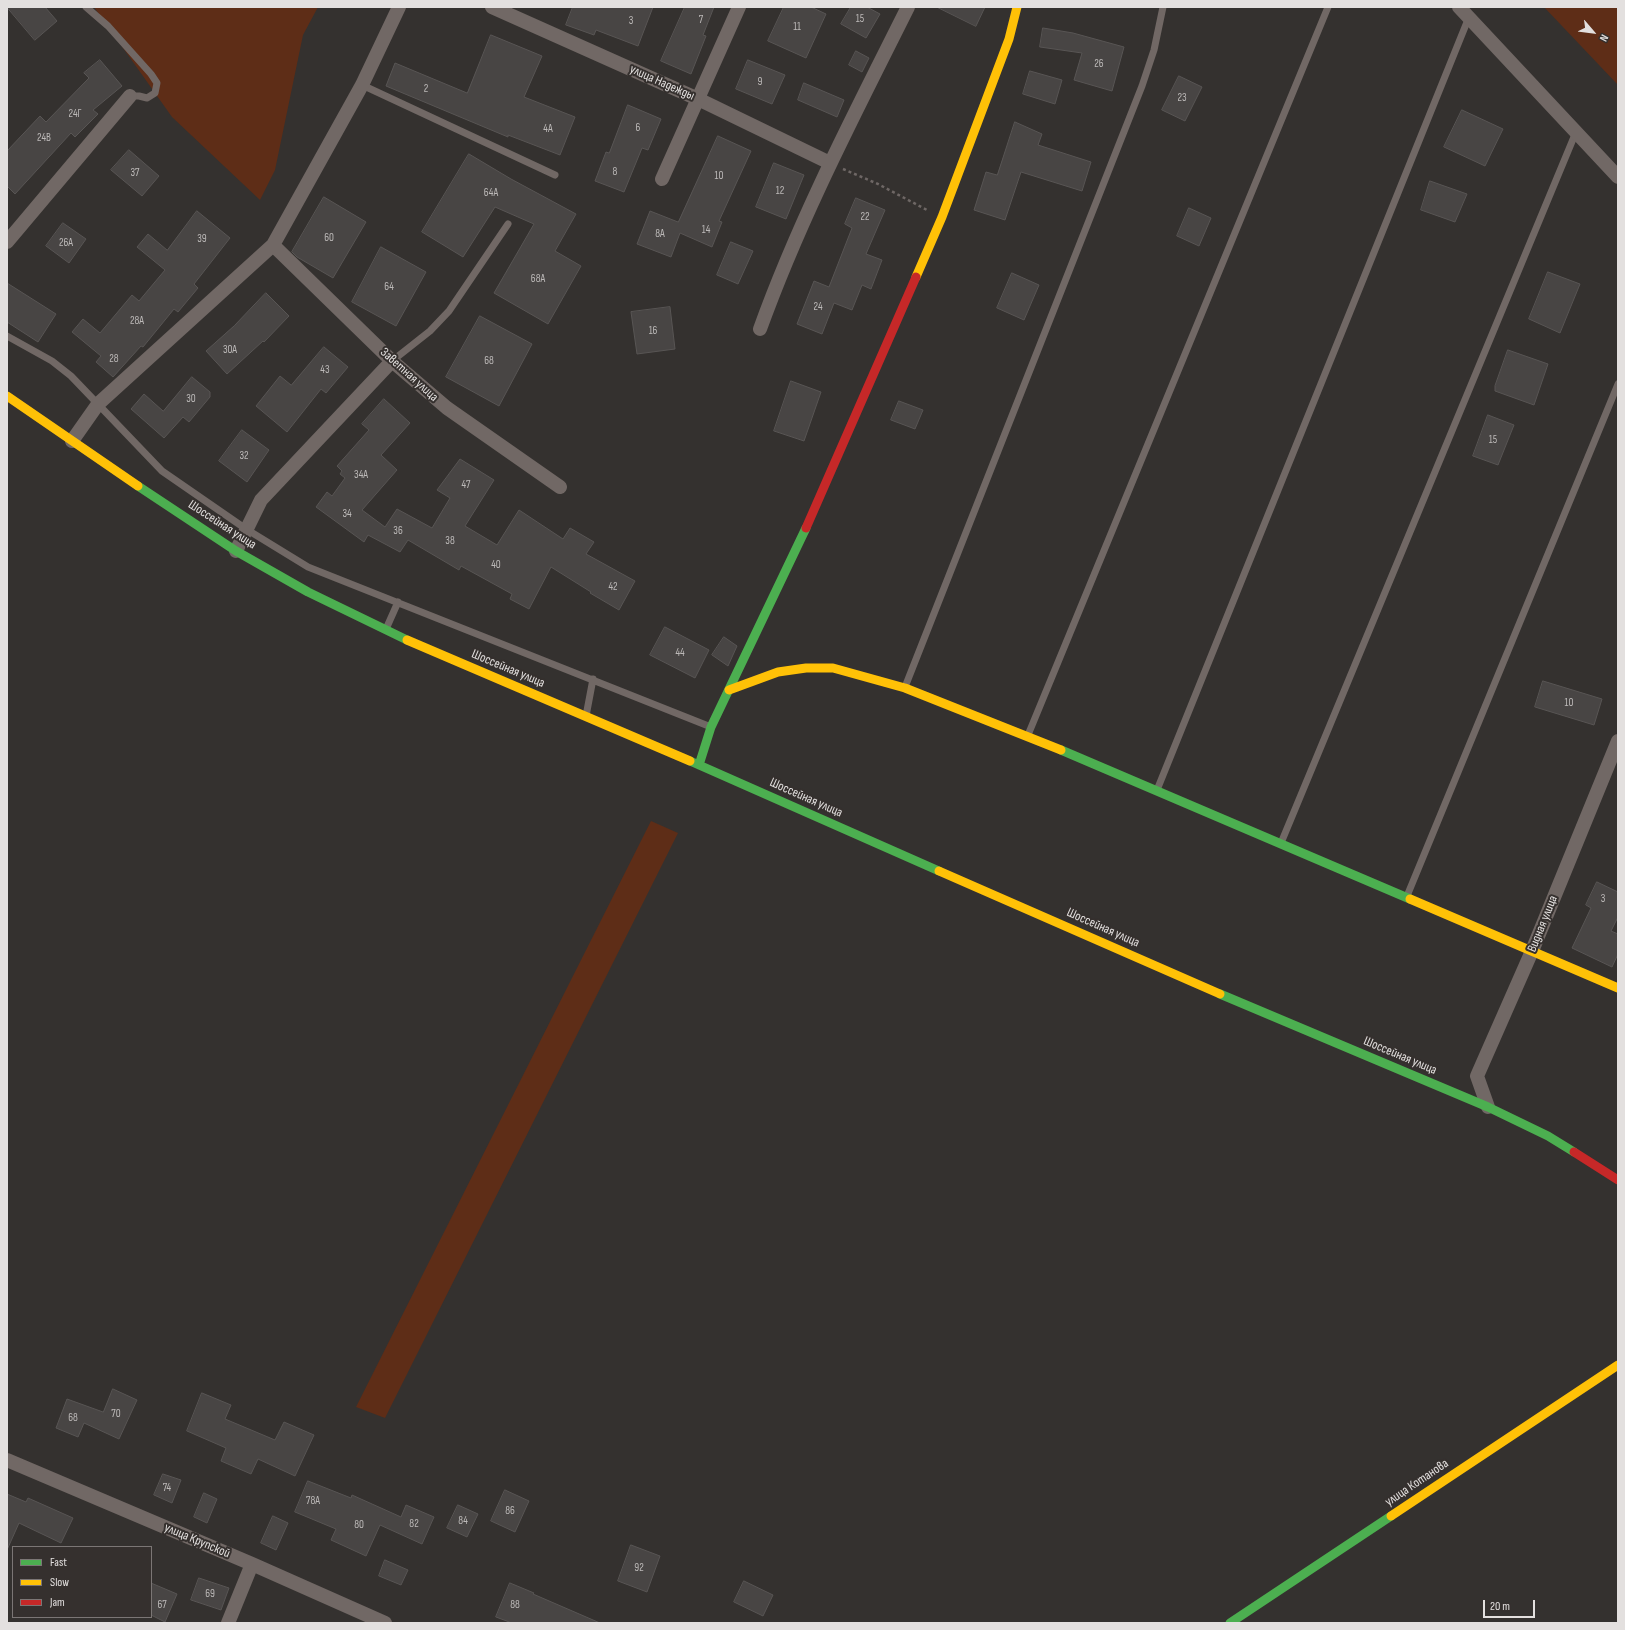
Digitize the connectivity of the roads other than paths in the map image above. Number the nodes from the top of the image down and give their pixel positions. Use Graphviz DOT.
graph roads {
  1 [pos="86,7"];
  2 [pos="399,7"];
  3 [pos="492,7"];
  4 [pos="739,7"];
  5 [pos="908,7"];
  6 [pos="1017,7"];
  7 [pos="1163,7"];
  8 [pos="1328,7"];
  9 [pos="1459,7"];
  10 [pos="1469,17"];
  11 [pos="362,85"];
  12 [pos="130,96"];
  13 [pos="698,99"];
  14 [pos="1576,132"];
  15 [pos="830,163"];
  16 [pos="555,175"];
  17 [pos="1618,177"];
  18 [pos="662,179"];
  19 [pos="508,224"];
  20 [pos="7,242"];
  21 [pos="273,245"];
  22 [pos="760,329"];
  23 [pos="7,336"];
  24 [pos="392,361"];
  25 [pos="1618,384"];
  26 [pos="7,396"];
  27 [pos="98,404"];
  28 [pos="72,441"];
  29 [pos="560,487"];
  30 [pos="246,529"];
  31 [pos="236,550"];
  32 [pos="398,602"];
  33 [pos="385,630"];
  34 [pos="593,679"];
  35 [pos="905,688"];
  36 [pos="729,690"];
  37 [pos="586,716"];
  38 [pos="711,727"];
  39 [pos="1028,736"];
  40 [pos="1618,741"];
  41 [pos="699,765"];
  42 [pos="1156,791"];
  43 [pos="1280,844"];
  44 [pos="1406,898"];
  45 [pos="1532,951"];
  46 [pos="1618,988"];
  47 [pos="1488,1107"];
  48 [pos="1618,1180"];
  49 [pos="1618,1364"];
  50 [pos="7,1460"];
  51 [pos="252,1564"];
  52 [pos="228,1623"];
  53 [pos="385,1623"];
  54 [pos="1230,1623"];
  1 -- 12 [label="lane"];
  2 -- 11 [label="street"];
  3 -- 13 [label="street, улица Надежды"];
  4 -- 13 [label="street"];
  5 -- 15 [label="street"];
  6 -- 36 [label="street"];
  7 -- 35 [label="lane"];
  8 -- 39 [label="lane"];
  9 -- 10 [label="street"];
  10 -- 14 [label="street"];
  10 -- 42 [label="lane"];
  11 -- 16 [label="lane"];
  11 -- 21 [label="street"];
  12 -- 20 [label="street"];
  13 -- 15 [label="street, улица Надежды"];
  13 -- 18 [label="street"];
  14 -- 17 [label="street"];
  14 -- 43 [label="lane"];
  15 -- 22 [label="street"];
  19 -- 24 [label="lane"];
  21 -- 24 [label="street, Заветная улица"];
  21 -- 27 [label="street"];
  23 -- 27 [label="lane"];
  24 -- 29 [label="street, Заветная улица"];
  24 -- 30 [label="street"];
  25 -- 44 [label="lane"];
  26 -- 28 [label="street, Шоссейная улица"];
  27 -- 28 [label="street"];
  27 -- 30 [label="lane"];
  28 -- 31 [label="street, Шоссейная улица"];
  30 -- 31 [label="street"];
  30 -- 32 [label="lane"];
  31 -- 33 [label="street, Шоссейная улица"];
  32 -- 33 [label="lane"];
  32 -- 34 [label="lane"];
  33 -- 37 [label="street, Шоссейная улица"];
  34 -- 37 [label="lane"];
  34 -- 38 [label="lane"];
  35 -- 36 [label="street"];
  35 -- 39 [label="street"];
  36 -- 38 [label="street"];
  37 -- 41 [label="street, Шоссейная улица"];
  38 -- 41 [label="street"];
  39 -- 42 [label="street"];
  40 -- 45 [label="street, Видная улица"];
  41 -- 47 [label="street, Шоссейная улица"];
  42 -- 43 [label="street"];
  43 -- 44 [label="street"];
  44 -- 45 [label="street"];
  45 -- 46 [label="street"];
  45 -- 47 [label="street, Видная улица"];
  47 -- 48 [label="street, Шоссейная улица"];
  49 -- 54 [label="street, улица Котанова"];
  50 -- 51 [label="street, улица Крупской"];
  51 -- 52 [label="street"];
  51 -- 53 [label="street, улица Крупской"];
}
